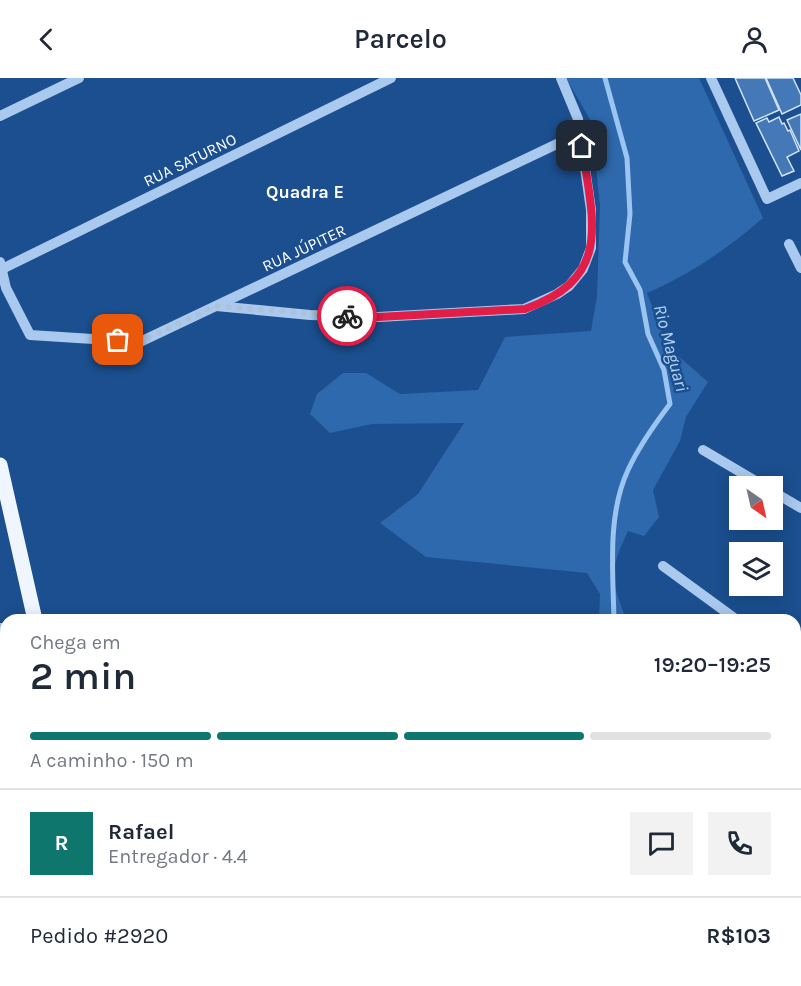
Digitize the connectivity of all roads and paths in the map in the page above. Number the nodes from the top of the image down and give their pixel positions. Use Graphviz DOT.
graph roads {
  1 [pos="79,78"];
  2 [pos="391,78"];
  3 [pos="561,78"];
  4 [pos="711,78"];
  5 [pos="0,116"];
  6 [pos="580,133"];
  7 [pos="801,183"];
  8 [pos="789,244"];
  9 [pos="1,266"];
  10 [pos="801,268"];
  11 [pos="215,306"];
  12 [pos="703,450"];
  13 [pos="0,465"];
  14 [pos="747,476"];
  15 [pos="783,497"];
  16 [pos="801,508"];
  17 [pos="6,518"];
  18 [pos="663,566"];
  19 [pos="33,614"];
  20 [pos="729,614"];
  1 -- 5 [label="street"];
  2 -- 9 [label="street, RUA SATURNO"];
  3 -- 6 [label="street"];
  4 -- 7 [label="street"];
  6 -- 11 [label="street, RUA JÚPITER"];
  6 -- 11 [label="street"];
  8 -- 10 [label="street"];
  9 -- 11 [label="street, RUA JÚPITER"];
  12 -- 14 [label="street"];
  13 -- 17 [label="main road"];
  15 -- 16 [label="street"];
  17 -- 19 [label="main road"];
  18 -- 20 [label="street"];
}
